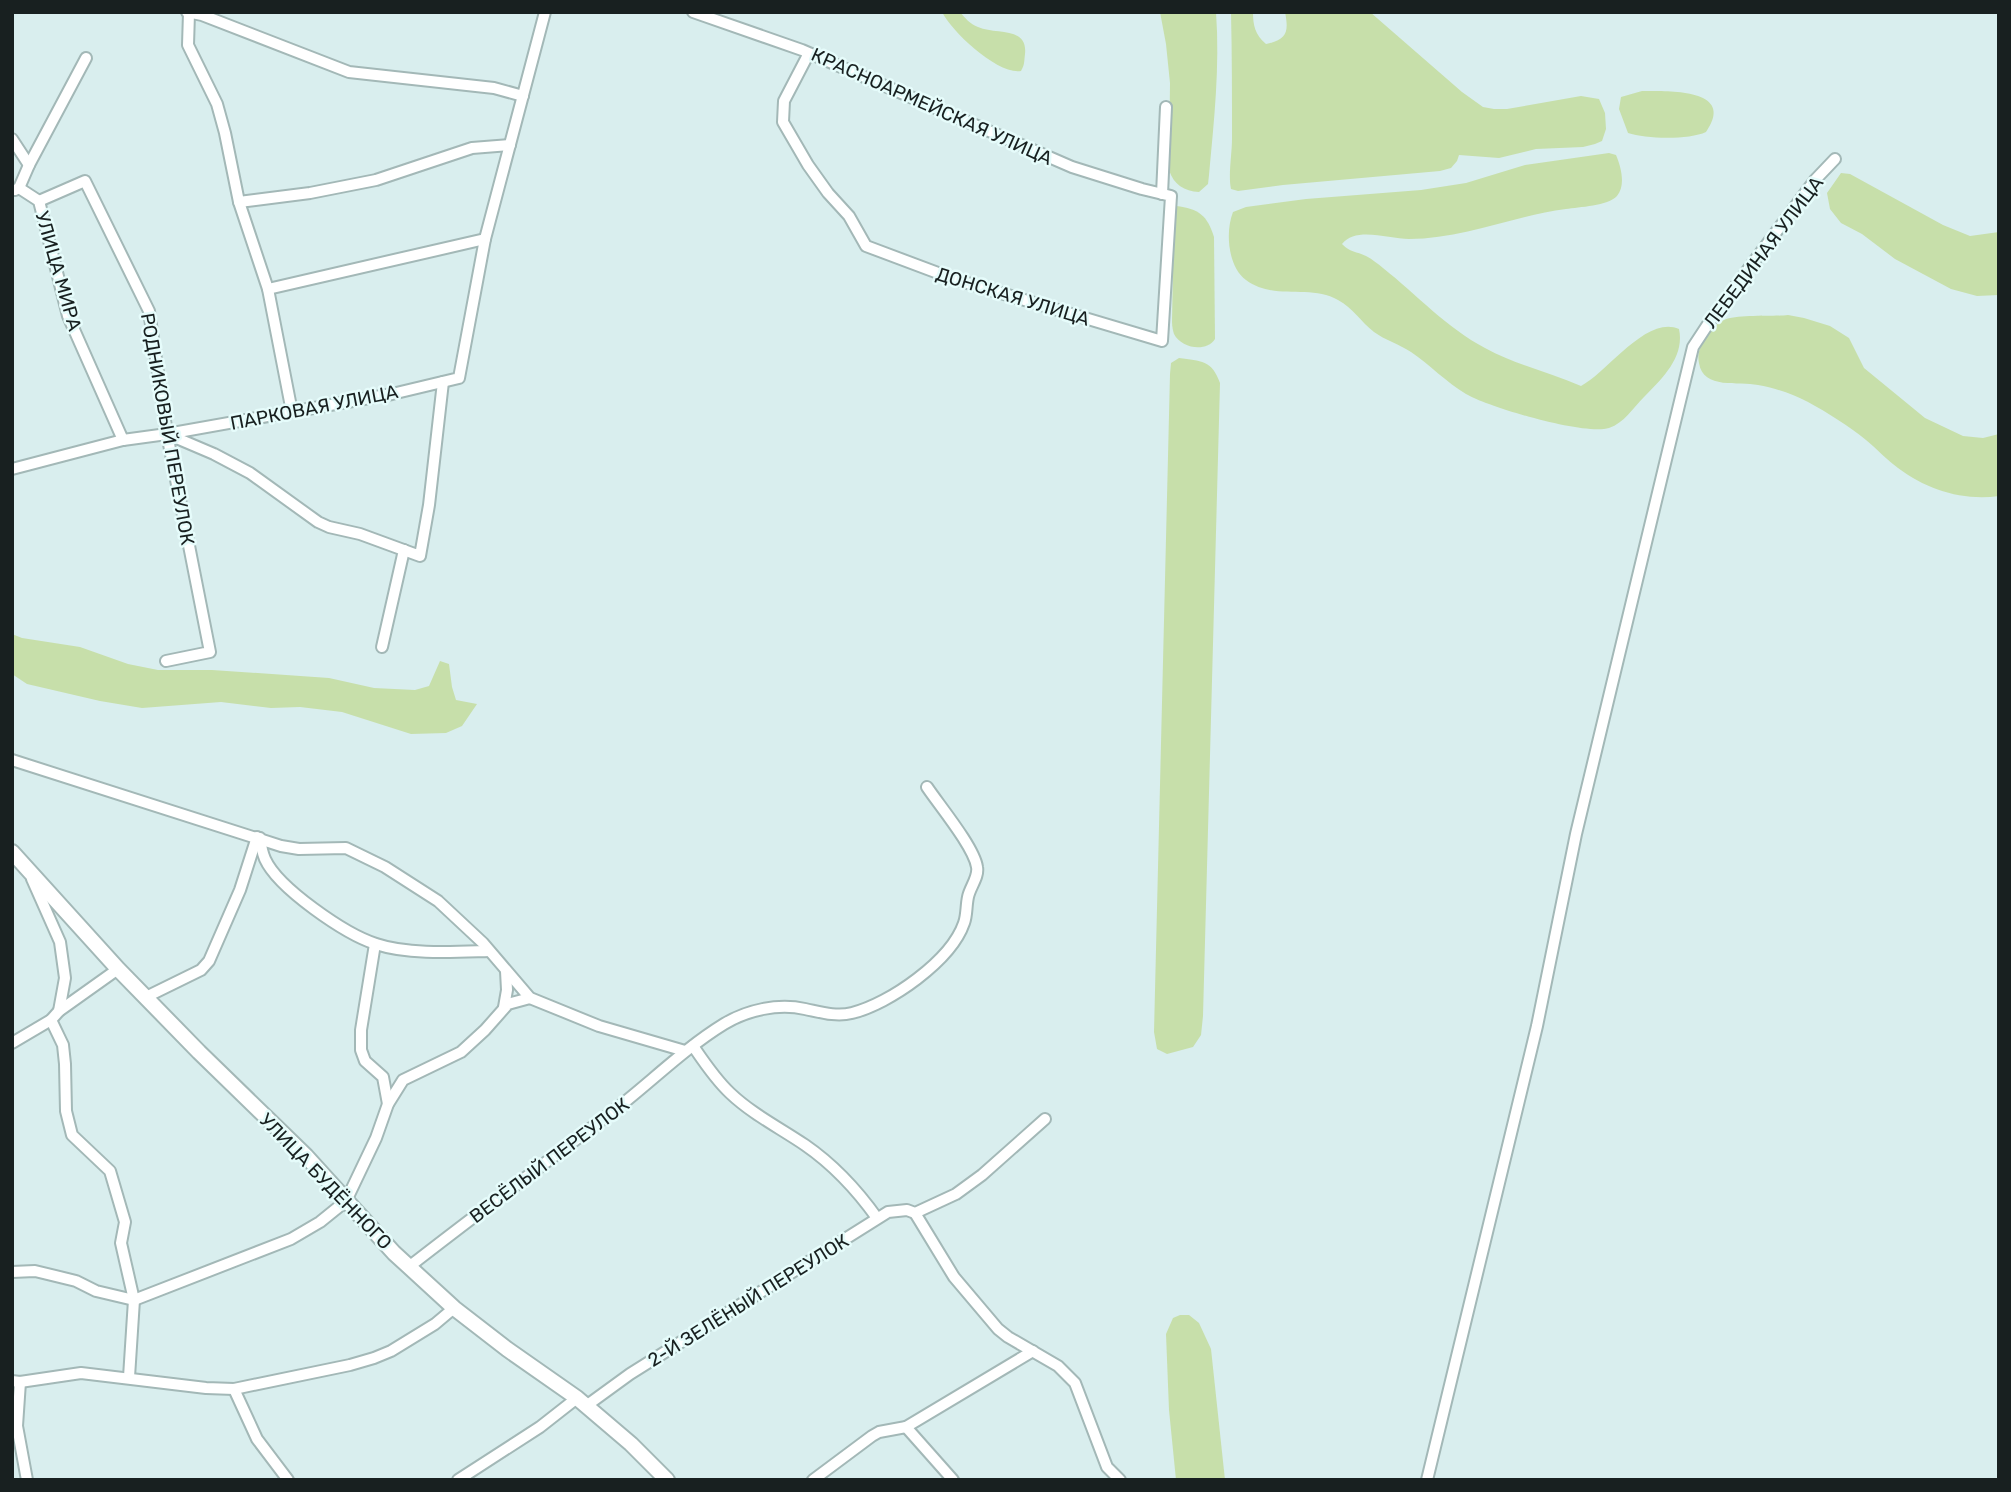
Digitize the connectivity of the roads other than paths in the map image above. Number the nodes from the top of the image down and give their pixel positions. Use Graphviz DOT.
graph roads {
  1 [pos="545,12"];
  2 [pos="693,12"];
  3 [pos="188,13"];
  4 [pos="809,53"];
  5 [pos="86,58"];
  6 [pos="523,96"];
  7 [pos="1166,107"];
  8 [pos="12,139"];
  9 [pos="510,145"];
  10 [pos="1835,159"];
  11 [pos="29,164"];
  12 [pos="15,189"];
  13 [pos="1166,195"];
  14 [pos="39,201"];
  15 [pos="239,202"];
  16 [pos="485,239"];
  17 [pos="268,289"];
  18 [pos="443,382"];
  19 [pos="292,412"];
  20 [pos="167,434"];
  21 [pos="123,440"];
  22 [pos="12,469"];
  23 [pos="404,550"];
  24 [pos="382,648"];
  25 [pos="166,661"];
  26 [pos="12,760"];
  27 [pos="927,787"];
  28 [pos="259,837"];
  29 [pos="12,852"];
  30 [pos="26,867"];
  31 [pos="375,944"];
  32 [pos="489,951"];
  33 [pos="118,969"];
  34 [pos="506,971"];
  35 [pos="146,997"];
  36 [pos="530,998"];
  37 [pos="504,1007"];
  38 [pos="59,1010"];
  39 [pos="51,1020"];
  40 [pos="12,1043"];
  41 [pos="689,1048"];
  42 [pos="388,1104"];
  43 [pos="1045,1119"];
  44 [pos="346,1200"];
  45 [pos="915,1213"];
  46 [pos="877,1218"];
  47 [pos="410,1266"];
  48 [pos="12,1272"];
  49 [pos="134,1300"];
  50 [pos="454,1308"];
  51 [pos="1033,1351"];
  52 [pos="130,1377"];
  53 [pos="16,1382"];
  54 [pos="234,1389"];
  55 [pos="582,1402"];
  56 [pos="905,1427"];
  57 [pos="27,1480"];
  58 [pos="288,1480"];
  59 [pos="458,1480"];
  60 [pos="667,1480"];
  61 [pos="813,1480"];
  62 [pos="953,1480"];
  63 [pos="1120,1480"];
  64 [pos="1427,1480"];
  1 -- 6 [label="street"];
  2 -- 4 [label="street, КРАСНОАРМЕЙСКАЯ УЛИЦА"];
  3 -- 6 [label="street"];
  3 -- 15 [label="street"];
  4 -- 13 [label="street, КРАСНОАРМЕЙСКАЯ УЛИЦА"];
  4 -- 13 [label="street, ДОНСКАЯ УЛИЦА"];
  5 -- 11 [label="street, УЛИЦА МИРА"];
  6 -- 9 [label="street"];
  7 -- 13 [label="street"];
  8 -- 11 [label="street"];
  9 -- 15 [label="street"];
  9 -- 16 [label="street"];
  10 -- 64 [label="street, ЛЕБЕДИНАЯ УЛИЦА"];
  11 -- 12 [label="street, УЛИЦА МИРА"];
  12 -- 14 [label="street, УЛИЦА МИРА"];
  14 -- 20 [label="street, РОДНИКОВЫЙ ПЕРЕУЛОК"];
  14 -- 21 [label="street, УЛИЦА МИРА"];
  15 -- 17 [label="street"];
  16 -- 17 [label="street"];
  16 -- 18 [label="street, ПАРКОВАЯ УЛИЦА"];
  17 -- 19 [label="street"];
  18 -- 19 [label="street, ПАРКОВАЯ УЛИЦА"];
  18 -- 23 [label="street, ПАРКОВАЯ УЛИЦА"];
  19 -- 20 [label="street, ПАРКОВАЯ УЛИЦА"];
  20 -- 21 [label="street, ПАРКОВАЯ УЛИЦА"];
  20 -- 23 [label="street, ПАРКОВАЯ УЛИЦА"];
  20 -- 25 [label="street, РОДНИКОВЫЙ ПЕРЕУЛОК"];
  21 -- 22 [label="street, ПАРКОВАЯ УЛИЦА"];
  23 -- 24 [label="street"];
  26 -- 28 [label="street"];
  27 -- 41 [label="street, ВЕСЁЛЫЙ ПЕРЕУЛОК"];
  28 -- 31 [label="street"];
  28 -- 32 [label="street"];
  28 -- 35 [label="street"];
  29 -- 30 [label="main road, УЛИЦА БУДЁННОГО"];
  30 -- 33 [label="main road, УЛИЦА БУДЁННОГО"];
  30 -- 38 [label="street"];
  31 -- 32 [label="street"];
  31 -- 42 [label="street"];
  32 -- 34 [label="street"];
  33 -- 35 [label="main road, УЛИЦА БУДЁННОГО"];
  33 -- 38 [label="street"];
  34 -- 36 [label="street"];
  34 -- 37 [label="street"];
  35 -- 44 [label="main road, УЛИЦА БУДЁННОГО"];
  36 -- 37 [label="street"];
  36 -- 41 [label="street"];
  37 -- 42 [label="street"];
  38 -- 39 [label="street"];
  39 -- 40 [label="street"];
  39 -- 49 [label="street"];
  41 -- 46 [label="street"];
  41 -- 47 [label="street, ВЕСЁЛЫЙ ПЕРЕУЛОК"];
  42 -- 44 [label="street"];
  43 -- 45 [label="street, 2-Й ЗЕЛЁНЫЙ ПЕРЕУЛОК"];
  44 -- 47 [label="main road, УЛИЦА БУДЁННОГО"];
  44 -- 49 [label="street"];
  45 -- 46 [label="street, 2-Й ЗЕЛЁНЫЙ ПЕРЕУЛОК"];
  45 -- 51 [label="street"];
  46 -- 55 [label="street, 2-Й ЗЕЛЁНЫЙ ПЕРЕУЛОК"];
  47 -- 50 [label="main road, УЛИЦА БУДЁННОГО"];
  48 -- 49 [label="street"];
  49 -- 52 [label="street"];
  50 -- 54 [label="street"];
  50 -- 55 [label="main road, УЛИЦА БУДЁННОГО"];
  51 -- 56 [label="street"];
  51 -- 63 [label="street"];
  52 -- 53 [label="street"];
  52 -- 54 [label="street"];
  53 -- 57 [label="street"];
  54 -- 58 [label="street"];
  55 -- 59 [label="street, 2-Й ЗЕЛЁНЫЙ ПЕРЕУЛОК"];
  55 -- 60 [label="main road, УЛИЦА БУДЁННОГО"];
  56 -- 61 [label="street"];
  56 -- 62 [label="street"];
}
